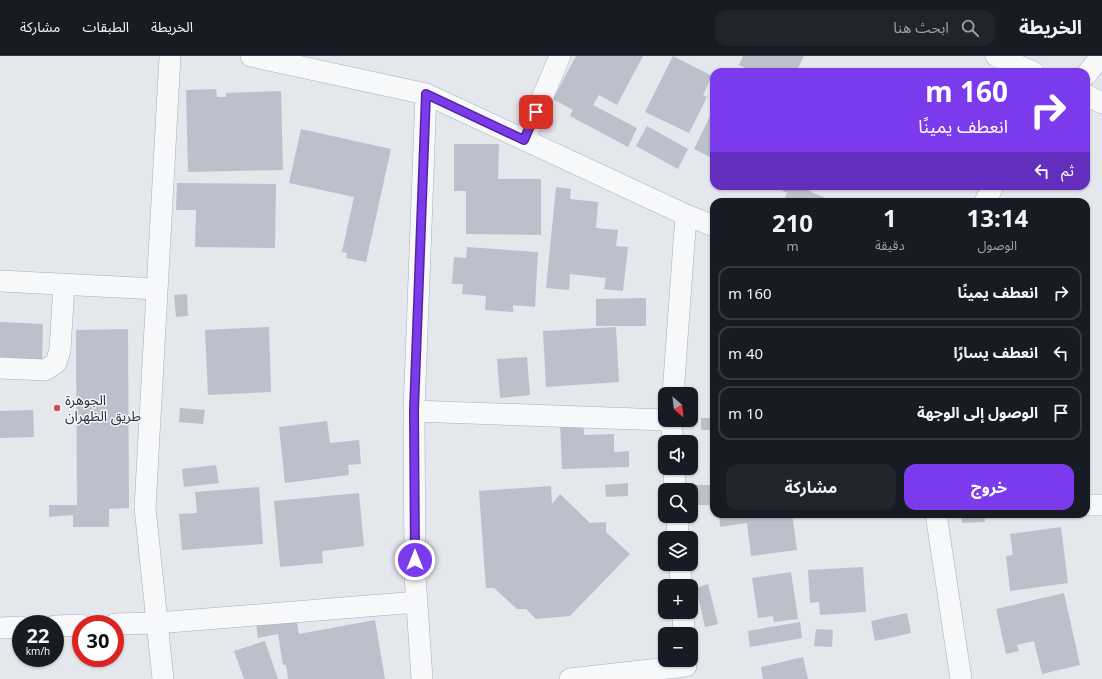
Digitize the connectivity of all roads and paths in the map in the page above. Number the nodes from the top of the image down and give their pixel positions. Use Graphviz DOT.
graph roads {
  1 [pos="170,56"];
  2 [pos="251,56"];
  3 [pos="560,56"];
  4 [pos="996,56"];
  5 [pos="1101,56"];
  6 [pos="1024,68"];
  7 [pos="1090,70"];
  8 [pos="426,94"];
  9 [pos="1090,97"];
  10 [pos="1102,103"];
  11 [pos="524,140"];
  12 [pos="686,215"];
  13 [pos="710,224"];
  14 [pos="0,281"];
  15 [pos="64,284"];
  16 [pos="157,289"];
  17 [pos="0,368"];
  18 [pos="674,387"];
  19 [pos="414,410"];
  20 [pos="658,420"];
  21 [pos="1090,505"];
  22 [pos="1102,505"];
  23 [pos="937,518"];
  24 [pos="417,602"];
  25 [pos="157,623"];
  26 [pos="124,624"];
  27 [pos="12,627"];
  28 [pos="0,628"];
  29 [pos="687,668"];
  30 [pos="163,679"];
  31 [pos="422,679"];
  32 [pos="570,679"];
  33 [pos="961,679"];
  1 -- 16 [label="street"];
  2 -- 8 [label="street"];
  3 -- 11 [label="street"];
  4 -- 6 [label="street"];
  5 -- 7 [label="street"];
  8 -- 11 [label="street"];
  8 -- 19 [label="street"];
  9 -- 10 [label="street"];
  11 -- 12 [label="street"];
  12 -- 13 [label="street"];
  12 -- 18 [label="street"];
  14 -- 15 [label="street"];
  15 -- 16 [label="street"];
  15 -- 17 [label="street"];
  16 -- 25 [label="street"];
  19 -- 20 [label="street"];
  19 -- 24 [label="street"];
  21 -- 22 [label="street"];
  23 -- 33 [label="street"];
  24 -- 25 [label="street"];
  24 -- 31 [label="street"];
  25 -- 26 [label="street"];
  25 -- 30 [label="street"];
  27 -- 28 [label="street"];
  29 -- 32 [label="street"];
}
